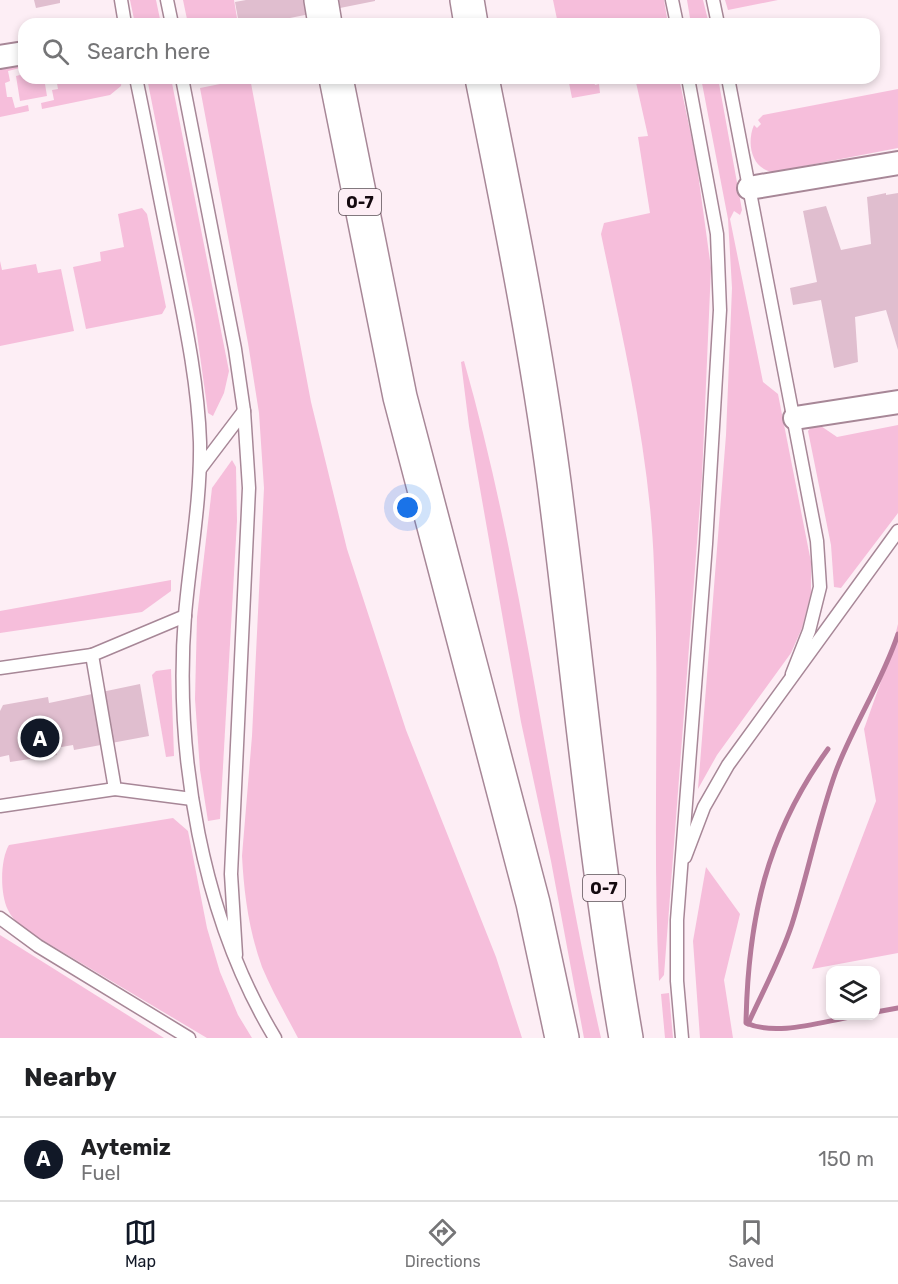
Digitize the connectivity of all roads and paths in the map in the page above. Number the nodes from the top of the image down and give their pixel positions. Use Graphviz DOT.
graph roads {
  1 [pos="121,0"];
  2 [pos="167,0"];
  3 [pos="321,0"];
  4 [pos="466,0"];
  5 [pos="672,0"];
  6 [pos="713,0"];
  7 [pos="124,18"];
  8 [pos="171,18"];
  9 [pos="325,18"];
  10 [pos="470,18"];
  11 [pos="676,18"];
  12 [pos="717,18"];
  13 [pos="18,54"];
  14 [pos="0,57"];
  15 [pos="137,84"];
  16 [pos="183,84"];
  17 [pos="337,84"];
  18 [pos="483,84"];
  19 [pos="689,84"];
  20 [pos="729,84"];
  21 [pos="898,163"];
  22 [pos="749,188"];
  23 [pos="898,402"];
  24 [pos="244,411"];
  25 [pos="795,418"];
  26 [pos="200,469"];
  27 [pos="898,531"];
  28 [pos="185,616"];
  29 [pos="92,656"];
  30 [pos="0,668"];
  31 [pos="792,674"];
  32 [pos="114,789"];
  33 [pos="192,799"];
  34 [pos="0,806"];
  35 [pos="682,864"];
  36 [pos="0,918"];
  37 [pos="237,957"];
  38 [pos="189,1038"];
  39 [pos="275,1038"];
  40 [pos="562,1038"];
  41 [pos="626,1038"];
  42 [pos="682,1038"];
  1 -- 7 [label="lane"];
  2 -- 8 [label="lane"];
  3 -- 9 [label="highway"];
  4 -- 10 [label="highway"];
  5 -- 11 [label="lane"];
  6 -- 12 [label="lane"];
  13 -- 14 [label="street"];
  15 -- 26 [label="lane"];
  16 -- 24 [label="lane"];
  17 -- 40 [label="highway, O-7"];
  18 -- 41 [label="highway, O-7"];
  19 -- 35 [label="lane"];
  20 -- 22 [label="lane"];
  21 -- 22 [label="street"];
  22 -- 25 [label="lane"];
  23 -- 25 [label="street"];
  24 -- 26 [label="lane"];
  24 -- 37 [label="lane"];
  25 -- 31 [label="lane"];
  26 -- 28 [label="lane"];
  27 -- 31 [label="lane"];
  28 -- 29 [label="lane"];
  28 -- 33 [label="lane"];
  29 -- 30 [label="lane"];
  29 -- 32 [label="lane"];
  31 -- 35 [label="lane"];
  32 -- 33 [label="lane"];
  32 -- 34 [label="lane"];
  33 -- 37 [label="lane"];
  35 -- 42 [label="lane"];
  36 -- 38 [label="lane"];
  37 -- 39 [label="lane"];
}
